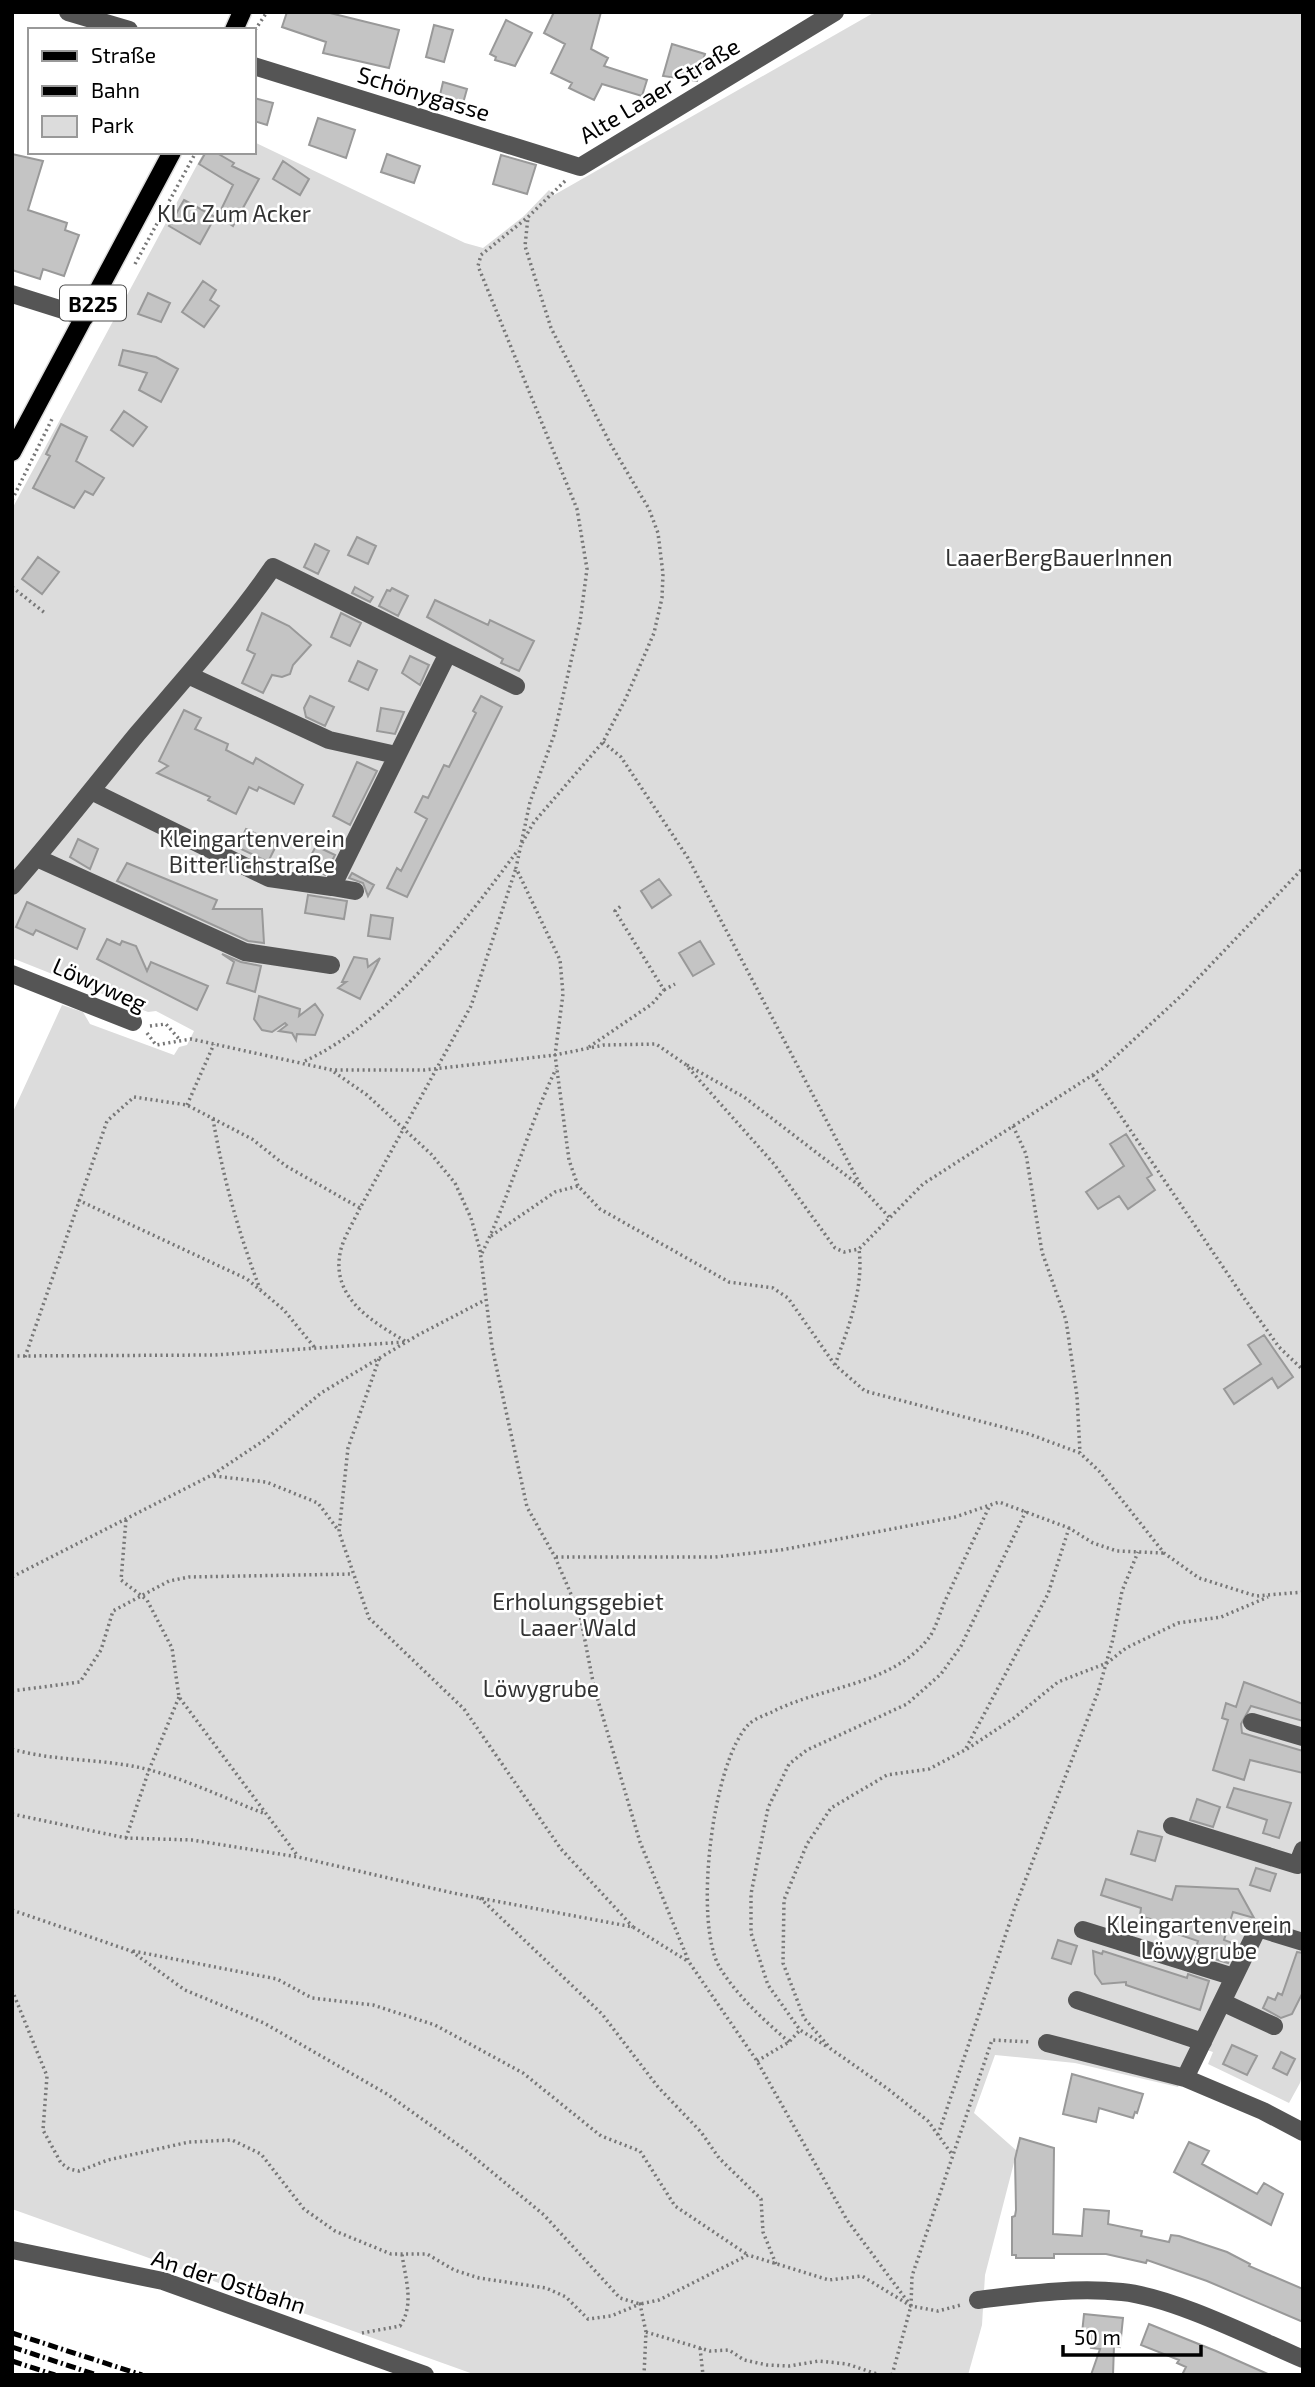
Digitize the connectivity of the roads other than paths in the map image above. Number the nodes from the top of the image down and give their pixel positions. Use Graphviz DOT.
graph roads {
  1 [pos="68,12"];
  2 [pos="242,12"];
  3 [pos="835,12"];
  4 [pos="123,28"];
  5 [pos="235,28"];
  6 [pos="256,67"];
  7 [pos="171,154"];
  8 [pos="574,173"];
  9 [pos="12,294"];
  10 [pos="85,317"];
  11 [pos="12,452"];
  12 [pos="449,653"];
  13 [pos="188,676"];
  14 [pos="516,686"];
  15 [pos="396,755"];
  16 [pos="90,791"];
  17 [pos="37,858"];
  18 [pos="12,886"];
  19 [pos="332,887"];
  20 [pos="355,891"];
  21 [pos="331,965"];
  22 [pos="12,974"];
  23 [pos="138,1025"];
  24 [pos="1252,1722"];
  25 [pos="1303,1737"];
  26 [pos="1172,1826"];
  27 [pos="1303,1850"];
  28 [pos="1083,1930"];
  29 [pos="1303,1942"];
  30 [pos="1234,1977"];
  31 [pos="1077,2000"];
  32 [pos="1223,2002"];
  33 [pos="1274,2026"];
  34 [pos="1203,2042"];
  35 [pos="1047,2043"];
  36 [pos="1185,2078"];
  37 [pos="1303,2132"];
  38 [pos="12,2250"];
  39 [pos="978,2300"];
  40 [pos="1303,2359"];
  41 [pos="425,2375"];
  1 -- 4 [label="street"];
  2 -- 5 [label="main road"];
  3 -- 8 [label="street, Alte Laaer Straße"];
  6 -- 8 [label="street, Schönygasse"];
  7 -- 10 [label="main road, B225"];
  9 -- 10 [label="street"];
  10 -- 11 [label="main road, B225"];
  12 -- 13 [label="street"];
  12 -- 14 [label="street"];
  12 -- 15 [label="street"];
  13 -- 15 [label="street"];
  13 -- 16 [label="street"];
  15 -- 19 [label="street"];
  16 -- 17 [label="street"];
  16 -- 19 [label="street"];
  17 -- 18 [label="street"];
  17 -- 21 [label="street"];
  19 -- 20 [label="street"];
  22 -- 23 [label="street, Löwyweg"];
  24 -- 25 [label="street"];
  26 -- 27 [label="street"];
  28 -- 30 [label="street"];
  29 -- 30 [label="street"];
  30 -- 32 [label="street"];
  31 -- 34 [label="street"];
  32 -- 33 [label="street"];
  32 -- 34 [label="street"];
  34 -- 36 [label="street"];
  35 -- 36 [label="street"];
  36 -- 37 [label="street"];
  38 -- 41 [label="street, An der Ostbahn"];
  39 -- 40 [label="street"];
}
